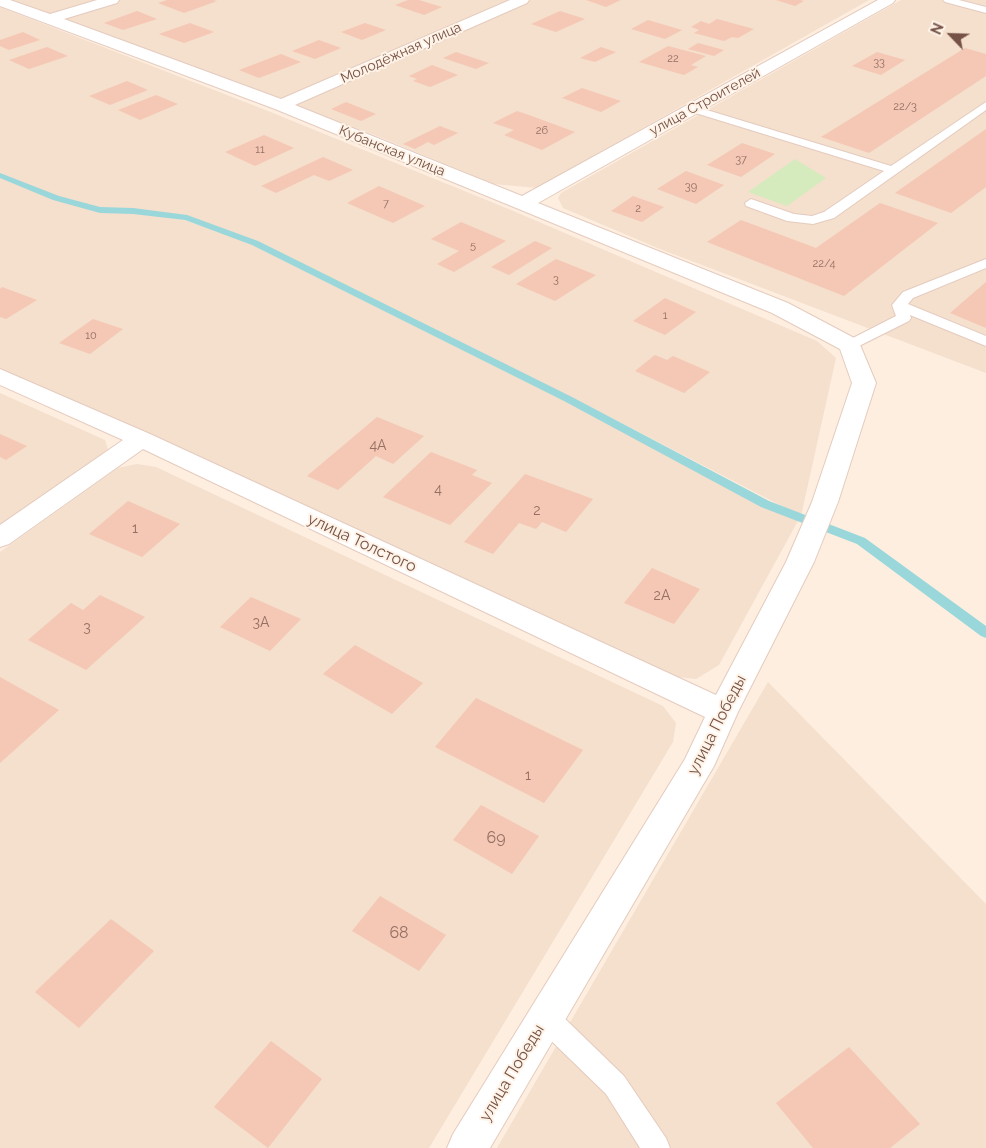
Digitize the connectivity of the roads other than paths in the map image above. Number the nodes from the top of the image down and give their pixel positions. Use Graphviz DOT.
graph roads {
  1 [pos="112,0"];
  2 [pos="522,0"];
  3 [pos="888,0"];
  4 [pos="948,0"];
  5 [pos="0,1"];
  6 [pos="986,10"];
  7 [pos="50,19"];
  8 [pos="281,105"];
  9 [pos="986,105"];
  10 [pos="693,109"];
  11 [pos="893,170"];
  12 [pos="751,203"];
  13 [pos="522,204"];
  14 [pos="986,263"];
  15 [pos="899,306"];
  16 [pos="986,341"];
  17 [pos="850,345"];
  18 [pos="0,376"];
  19 [pos="141,439"];
  20 [pos="0,538"];
  21 [pos="723,712"];
  22 [pos="546,1018"];
  23 [pos="467,1148"];
  24 [pos="656,1148"];
  1 -- 7 [label="street"];
  2 -- 8 [label="street, Молодёжная улица"];
  3 -- 10 [label="street, улица Строителей"];
  4 -- 6 [label="lane"];
  5 -- 7 [label="street, Кубанская улица"];
  7 -- 8 [label="street, Кубанская улица"];
  8 -- 13 [label="street, Кубанская улица"];
  9 -- 11 [label="lane"];
  10 -- 11 [label="lane"];
  10 -- 13 [label="street, улица Строителей"];
  11 -- 12 [label="lane"];
  13 -- 17 [label="street, Кубанская улица"];
  14 -- 15 [label="lane"];
  15 -- 16 [label="lane"];
  15 -- 17 [label="lane"];
  17 -- 21 [label="street, улица Победы"];
  18 -- 19 [label="street, улица Толстого"];
  19 -- 20 [label="street"];
  19 -- 21 [label="street, улица Толстого"];
  21 -- 22 [label="street, улица Победы"];
  22 -- 23 [label="street, улица Победы"];
  22 -- 24 [label="lane"];
}
